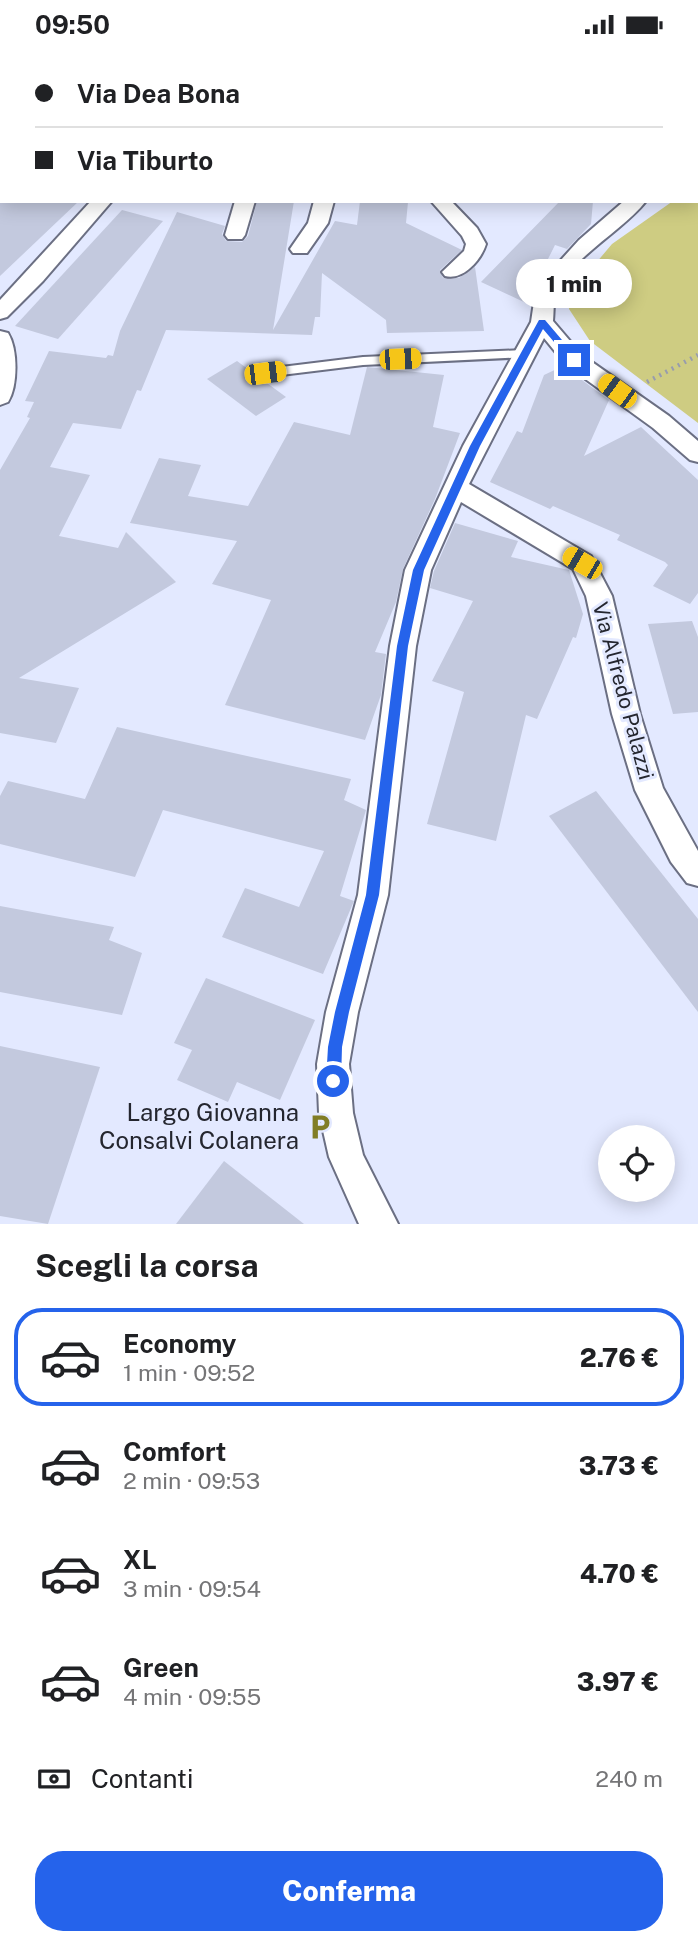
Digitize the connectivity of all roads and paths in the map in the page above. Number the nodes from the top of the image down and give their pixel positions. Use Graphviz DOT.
graph roads {
  1 [pos="100,203"];
  2 [pos="244,203"];
  3 [pos="323,203"];
  4 [pos="442,203"];
  5 [pos="634,203"];
  6 [pos="235,235"];
  7 [pos="300,249"];
  8 [pos="452,272"];
  9 [pos="0,312"];
  10 [pos="542,322"];
  11 [pos="0,338"];
  12 [pos="524,355"];
  13 [pos="698,355"];
  14 [pos="265,373"];
  15 [pos="644,384"];
  16 [pos="0,397"];
  17 [pos="698,454"];
  18 [pos="455,487"];
  19 [pos="698,873"];
  20 [pos="365,1216"];
  1 -- 9 [label="street"];
  2 -- 6 [label="street"];
  3 -- 7 [label="street"];
  4 -- 8 [label="street"];
  5 -- 10 [label="street"];
  10 -- 12 [label="street"];
  10 -- 17 [label="street"];
  11 -- 16 [label="street"];
  12 -- 14 [label="lane"];
  12 -- 18 [label="street"];
  13 -- 15 [label="path"];
  18 -- 19 [label="street, Via Alfredo Palazzi"];
  18 -- 20 [label="street"];
}
